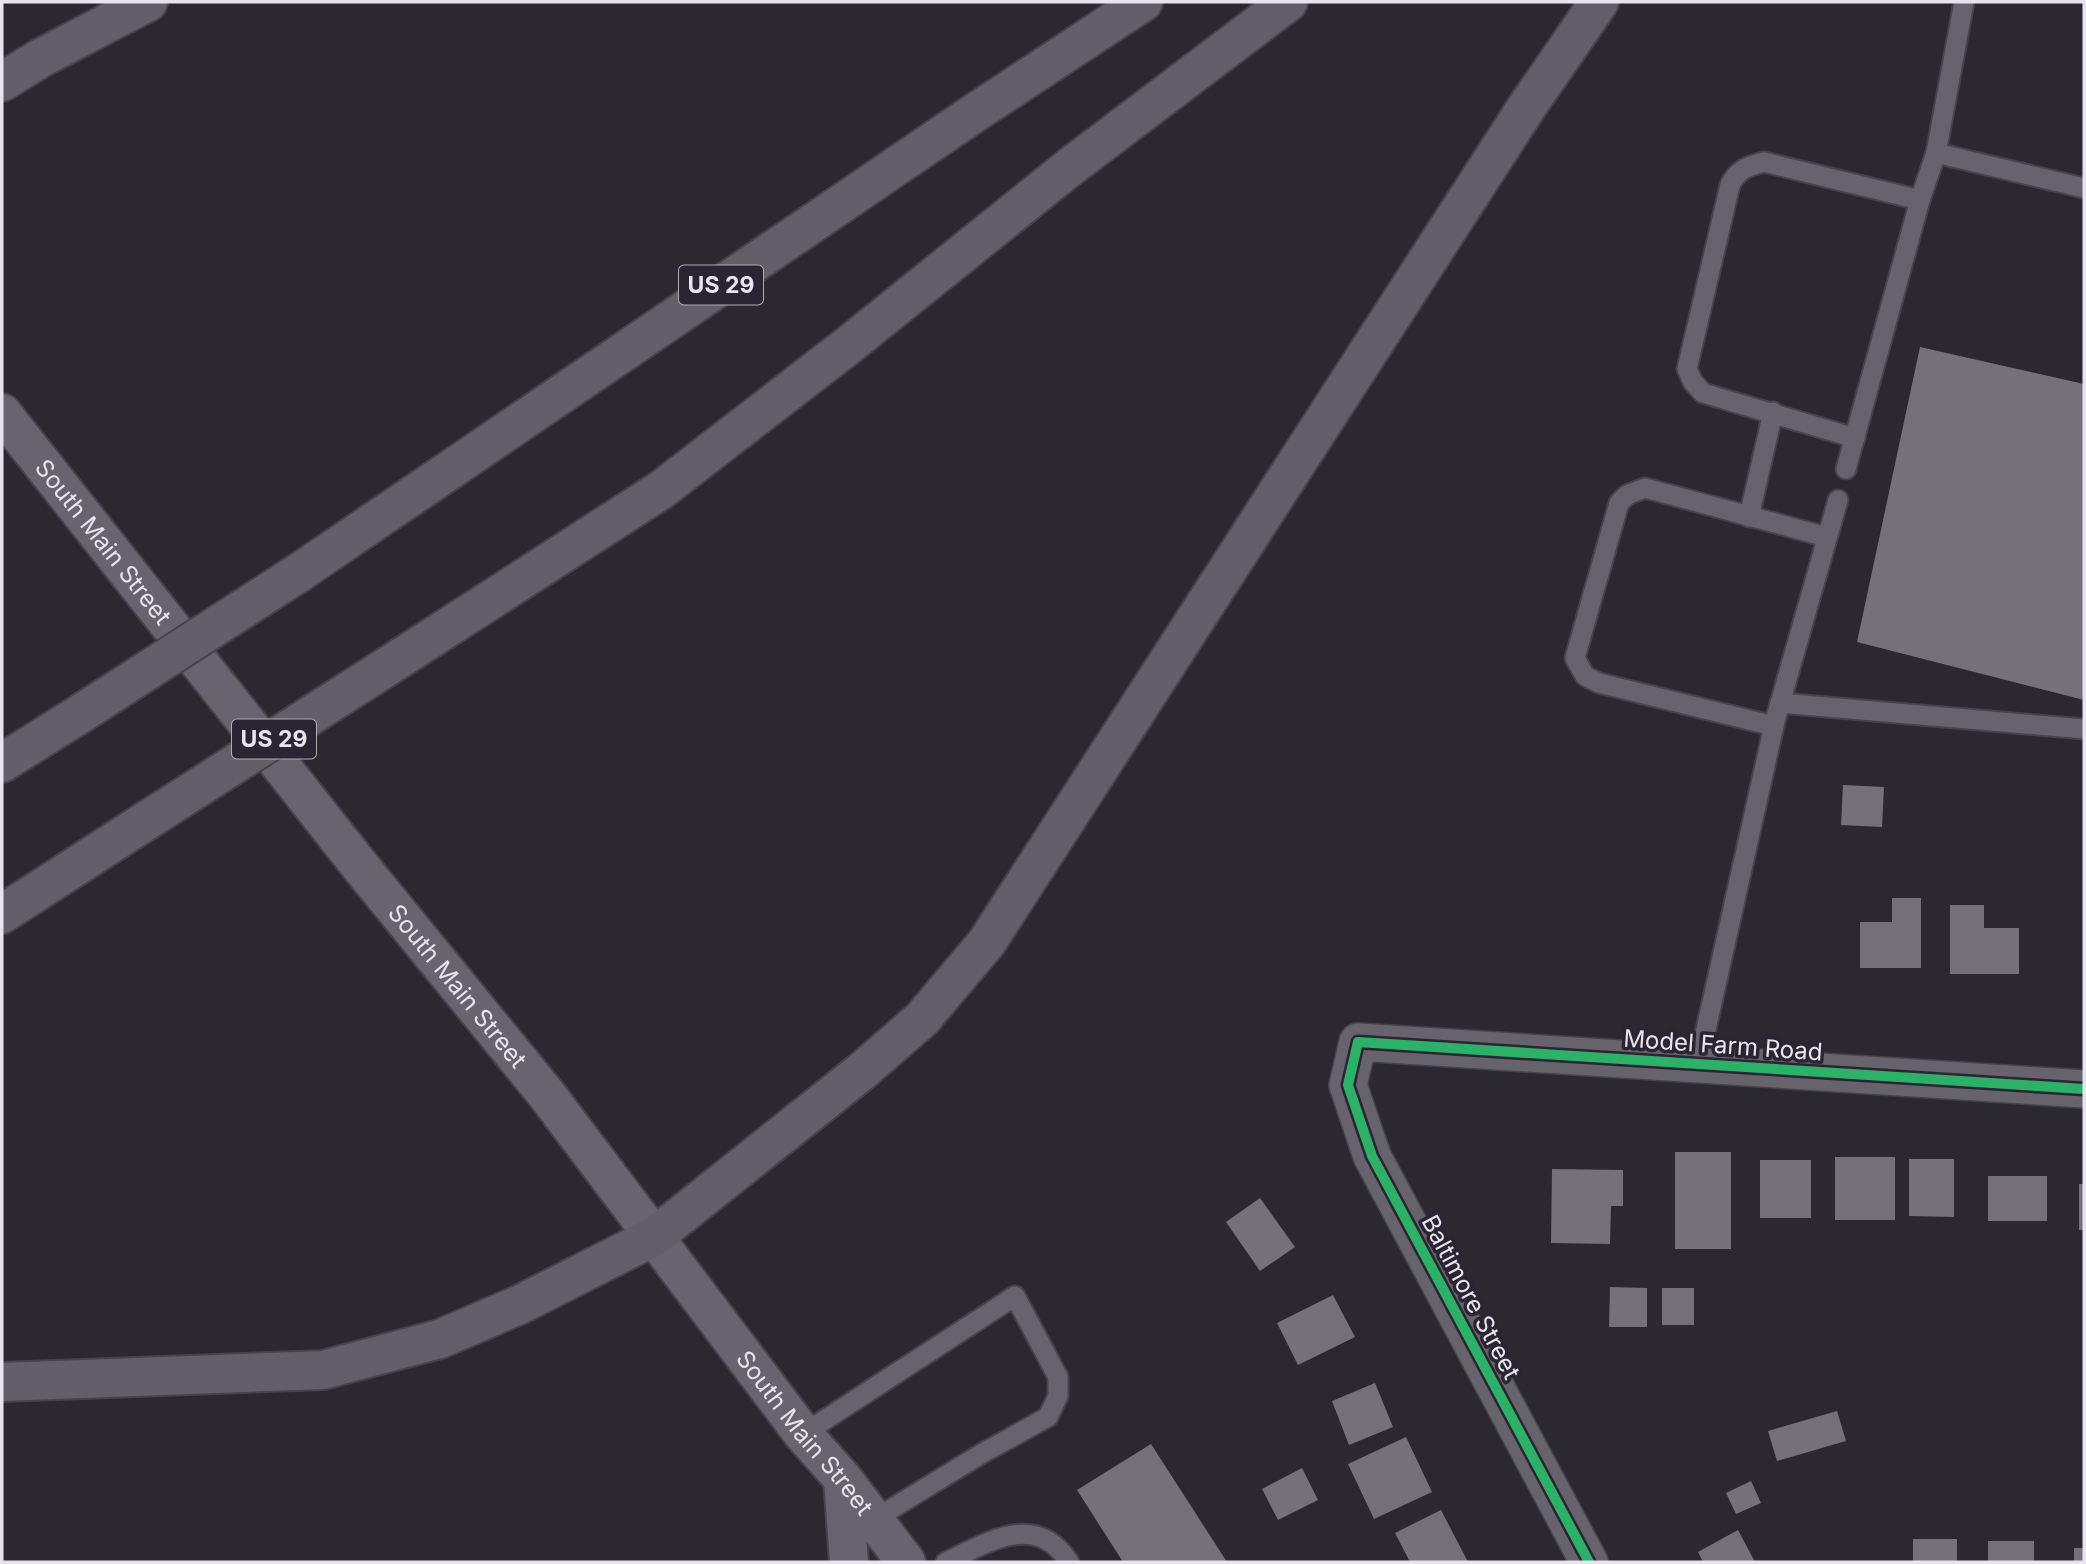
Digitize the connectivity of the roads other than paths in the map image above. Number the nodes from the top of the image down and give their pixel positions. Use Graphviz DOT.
graph roads {
  1 [pos="148,2"];
  2 [pos="1143,2"];
  3 [pos="1288,2"];
  4 [pos="1599,2"];
  5 [pos="1964,2"];
  6 [pos="2,82"];
  7 [pos="1936,153"];
  8 [pos="2084,188"];
  9 [pos="1920,200"];
  10 [pos="1773,412"];
  11 [pos="2,413"];
  12 [pos="1855,438"];
  13 [pos="1846,469"];
  14 [pos="1838,500"];
  15 [pos="1749,517"];
  16 [pos="1827,537"];
  17 [pos="1780,703"];
  18 [pos="1774,726"];
  19 [pos="2084,729"];
  20 [pos="2,764"];
  21 [pos="2,914"];
  22 [pos="1358,1042"];
  23 [pos="1698,1065"];
  24 [pos="2084,1089"];
  25 [pos="655,1237"];
  26 [pos="2,1382"];
  27 [pos="803,1434"];
  28 [pos="843,1479"];
  29 [pos="873,1520"];
  30 [pos="849,1562"];
  31 [pos="906,1562"];
  32 [pos="946,1562"];
  33 [pos="1069,1562"];
  34 [pos="1589,1562"];
  1 -- 6 [label="highway"];
  2 -- 20 [label="highway, US 29, bridge"];
  3 -- 21 [label="highway, US 29, bridge"];
  4 -- 25 [label="highway"];
  5 -- 7 [label="lane"];
  7 -- 8 [label="lane"];
  7 -- 9 [label="lane"];
  9 -- 10 [label="lane"];
  9 -- 12 [label="lane"];
  10 -- 12 [label="lane"];
  10 -- 15 [label="lane"];
  11 -- 25 [label="main road, South Main Street"];
  12 -- 13 [label="lane"];
  14 -- 16 [label="lane"];
  15 -- 16 [label="lane"];
  15 -- 18 [label="lane"];
  16 -- 17 [label="lane"];
  17 -- 18 [label="lane"];
  17 -- 19 [label="lane"];
  18 -- 23 [label="lane"];
  22 -- 23 [label="street, Model Farm Road"];
  22 -- 34 [label="street, Baltimore Street"];
  23 -- 24 [label="street, Model Farm Road"];
  25 -- 26 [label="highway"];
  25 -- 27 [label="main road, South Main Street"];
  27 -- 28 [label="main road, South Main Street"];
  27 -- 29 [label="lane"];
  28 -- 29 [label="main road, South Main Street"];
  28 -- 30 [label="main road"];
  29 -- 31 [label="main road, South Main Street"];
  32 -- 33 [label="lane"];
}
